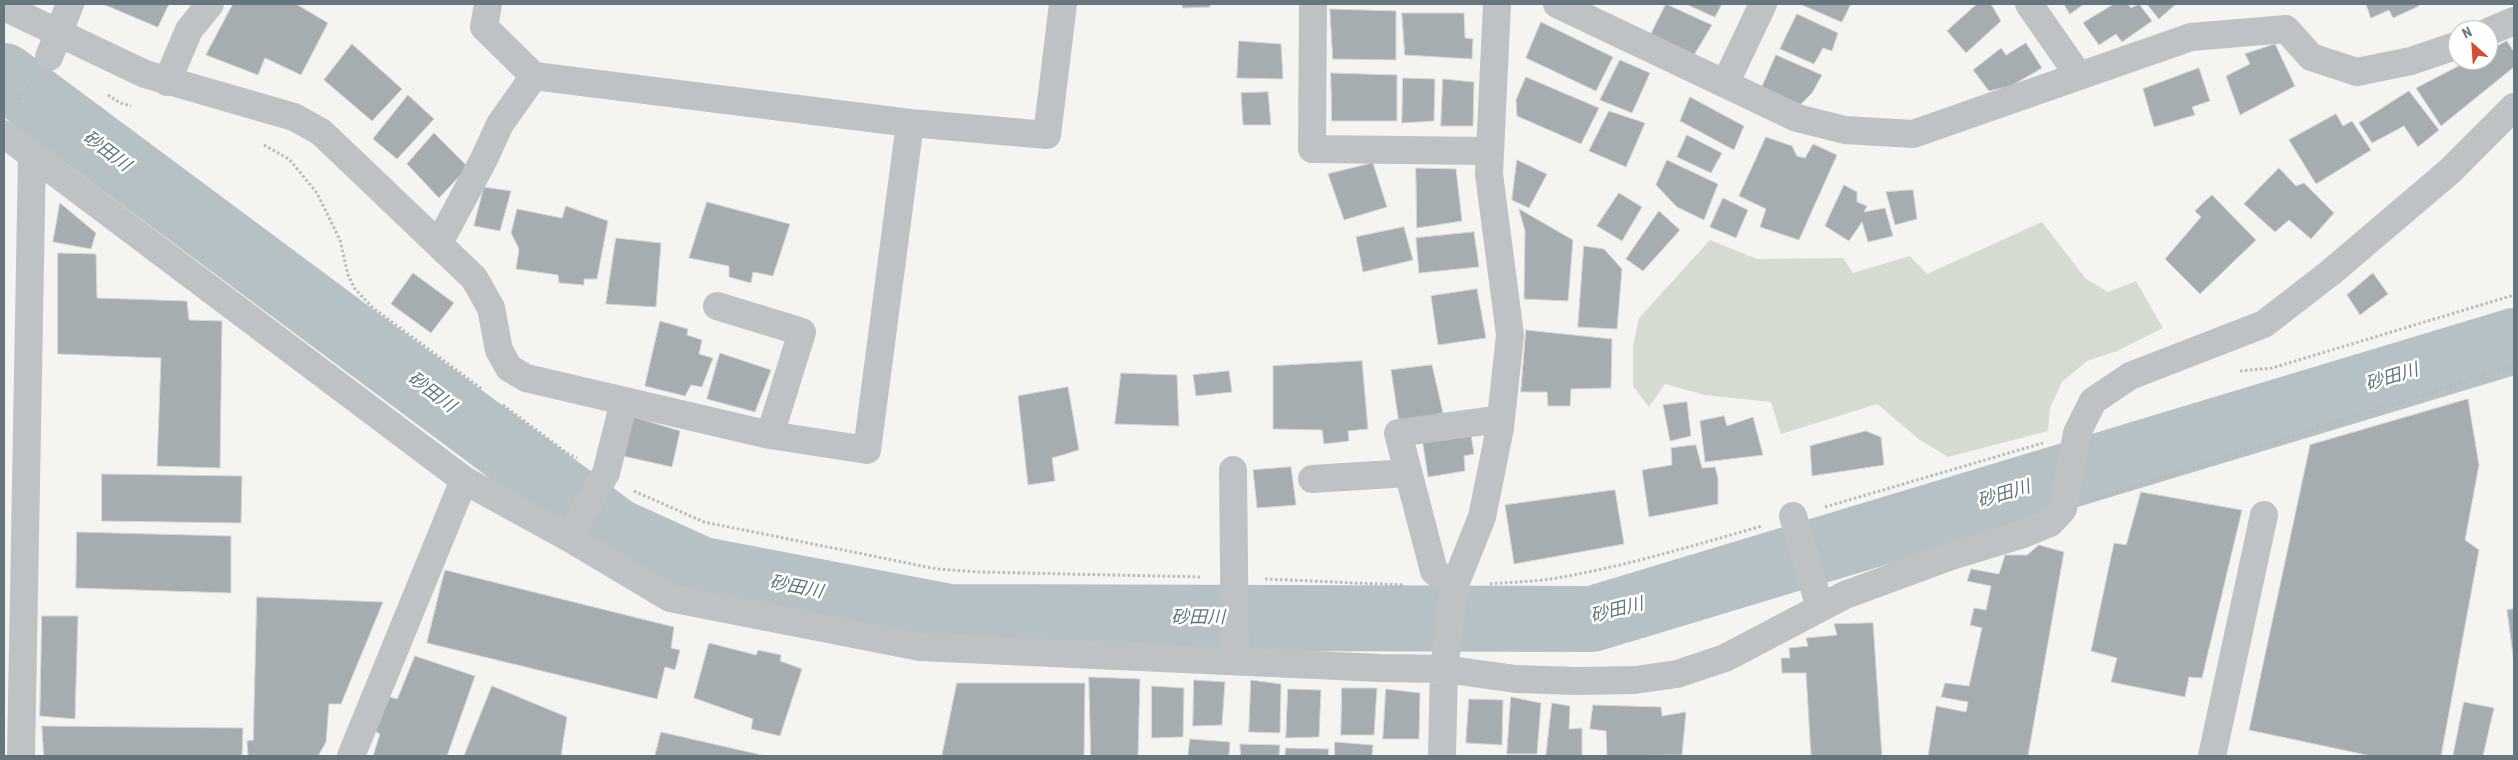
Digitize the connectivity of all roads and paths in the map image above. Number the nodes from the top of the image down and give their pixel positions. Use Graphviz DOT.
graph roads {
  1 [pos="70,4"];
  2 [pos="210,4"];
  3 [pos="488,4"];
  4 [pos="1063,4"];
  5 [pos="1313,4"];
  6 [pos="1496,4"];
  7 [pos="1557,4"];
  8 [pos="1763,4"];
  9 [pos="2029,4"];
  10 [pos="4,7"];
  11 [pos="2514,21"];
  12 [pos="2498,28"];
  13 [pos="54,46"];
  14 [pos="2448,48"];
  15 [pos="534,76"];
  16 [pos="2079,76"];
  17 [pos="167,82"];
  18 [pos="1725,84"];
  19 [pos="100,90"];
  20 [pos="15,107"];
  21 [pos="2514,107"];
  22 [pos="139,109"];
  23 [pos="910,123"];
  24 [pos="4,134"];
  25 [pos="257,141"];
  26 [pos="1490,151"];
  27 [pos="32,155"];
  28 [pos="438,244"];
  29 [pos="2514,295"];
  30 [pos="717,306"];
  31 [pos="2514,366"];
  32 [pos="2232,373"];
  33 [pos="483,390"];
  34 [pos="498,401"];
  35 [pos="624,402"];
  36 [pos="1501,419"];
  37 [pos="2077,433"];
  38 [pos="770,435"];
  39 [pos="1233,470"];
  40 [pos="1408,473"];
  41 [pos="604,477"];
  42 [pos="1312,479"];
  43 [pos="464,480"];
  44 [pos="2064,509"];
  45 [pos="2264,515"];
  46 [pos="1793,516"];
  47 [pos="574,531"];
  48 [pos="1234,578"];
  49 [pos="1454,587"];
  50 [pos="1816,596"];
  51 [pos="1235,661"];
  52 [pos="1444,669"];
  53 [pos="21,756"];
  54 [pos="351,756"];
  55 [pos="1442,756"];
  56 [pos="2212,756"];
  1 -- 13 [label="street"];
  2 -- 17 [label="street"];
  3 -- 15 [label="street"];
  4 -- 23 [label="street"];
  5 -- 26 [label="street"];
  6 -- 26 [label="street"];
  7 -- 18 [label="street"];
  8 -- 18 [label="street"];
  9 -- 16 [label="street"];
  10 -- 13 [label="street"];
  11 -- 12 [label="street"];
  13 -- 17 [label="street"];
  13 -- 20 [label="path"];
  14 -- 16 [label="street"];
  15 -- 23 [label="street"];
  15 -- 28 [label="street"];
  16 -- 18 [label="street"];
  17 -- 28 [label="street"];
  19 -- 22 [label="path"];
  21 -- 37 [label="street"];
  23 -- 38 [label="street"];
  24 -- 27 [label="street"];
  25 -- 33 [label="path"];
  26 -- 36 [label="street"];
  27 -- 43 [label="street"];
  27 -- 53 [label="street"];
  28 -- 35 [label="street"];
  29 -- 32 [label="path"];
  30 -- 38 [label="street"];
  31 -- 44 [label="path"];
  34 -- 41 [label="path"];
  35 -- 38 [label="street"];
  35 -- 41 [label="street"];
  36 -- 40 [label="street"];
  36 -- 49 [label="street"];
  37 -- 44 [label="street"];
  37 -- 46 [label="path"];
  39 -- 48 [label="street"];
  40 -- 42 [label="street"];
  40 -- 49 [label="street"];
  41 -- 47 [label="street"];
  41 -- 48 [label="path"];
  43 -- 47 [label="street"];
  43 -- 54 [label="street"];
  44 -- 50 [label="street"];
  45 -- 56 [label="street"];
  46 -- 49 [label="path"];
  46 -- 50 [label="street"];
  47 -- 51 [label="street"];
  48 -- 49 [label="path"];
  48 -- 51 [label="street"];
  49 -- 52 [label="street"];
  50 -- 52 [label="street"];
  51 -- 52 [label="street"];
  52 -- 55 [label="street"];
}
